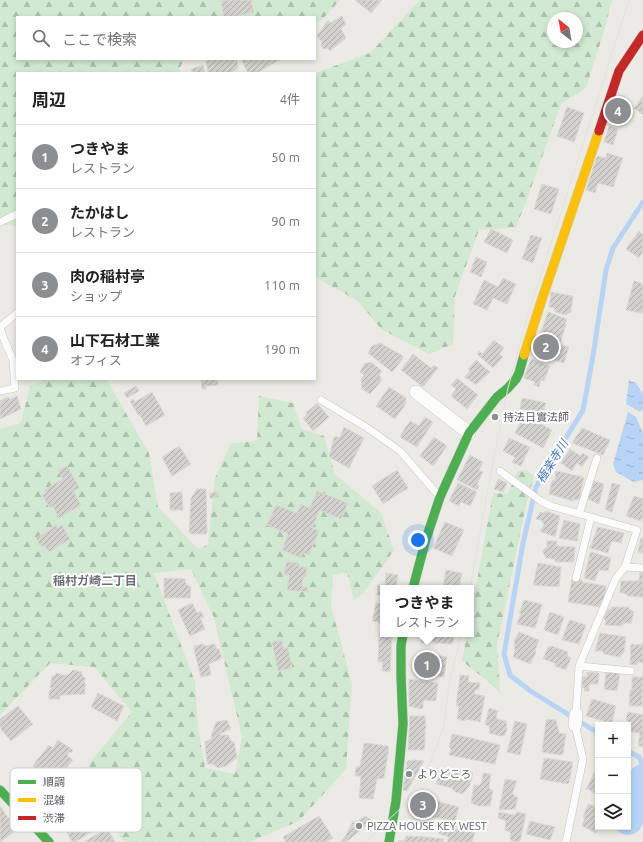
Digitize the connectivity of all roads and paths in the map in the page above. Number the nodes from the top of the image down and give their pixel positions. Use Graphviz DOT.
graph roads {
  1 [pos="643,35"];
  2 [pos="16,214"];
  3 [pos="0,222"];
  4 [pos="16,314"];
  5 [pos="0,328"];
  6 [pos="0,391"];
  7 [pos="416,392"];
  8 [pos="321,400"];
  9 [pos="470,433"];
  10 [pos="597,458"];
  11 [pos="500,471"];
  12 [pos="440,497"];
  13 [pos="579,514"];
  14 [pos="592,517"];
  15 [pos="625,567"];
  16 [pos="643,568"];
  17 [pos="576,578"];
  18 [pos="414,585"];
  19 [pos="402,637"];
  20 [pos="579,666"];
  21 [pos="631,671"];
  22 [pos="0,790"];
  23 [pos="10,801"];
  24 [pos="40,832"];
  25 [pos="49,842"];
  26 [pos="389,842"];
  27 [pos="566,842"];
  1 -- 9 [label="street"];
  2 -- 3 [label="lane"];
  4 -- 5 [label="lane"];
  5 -- 6 [label="lane"];
  7 -- 9 [label="street"];
  8 -- 12 [label="lane"];
  9 -- 12 [label="street"];
  10 -- 13 [label="lane"];
  11 -- 13 [label="lane"];
  12 -- 18 [label="street"];
  13 -- 14 [label="lane"];
  14 -- 15 [label="lane"];
  14 -- 17 [label="lane"];
  15 -- 16 [label="lane"];
  15 -- 20 [label="lane"];
  19 -- 26 [label="street"];
  20 -- 21 [label="lane"];
  20 -- 27 [label="lane"];
  22 -- 23 [label="street"];
  24 -- 25 [label="street"];
}
